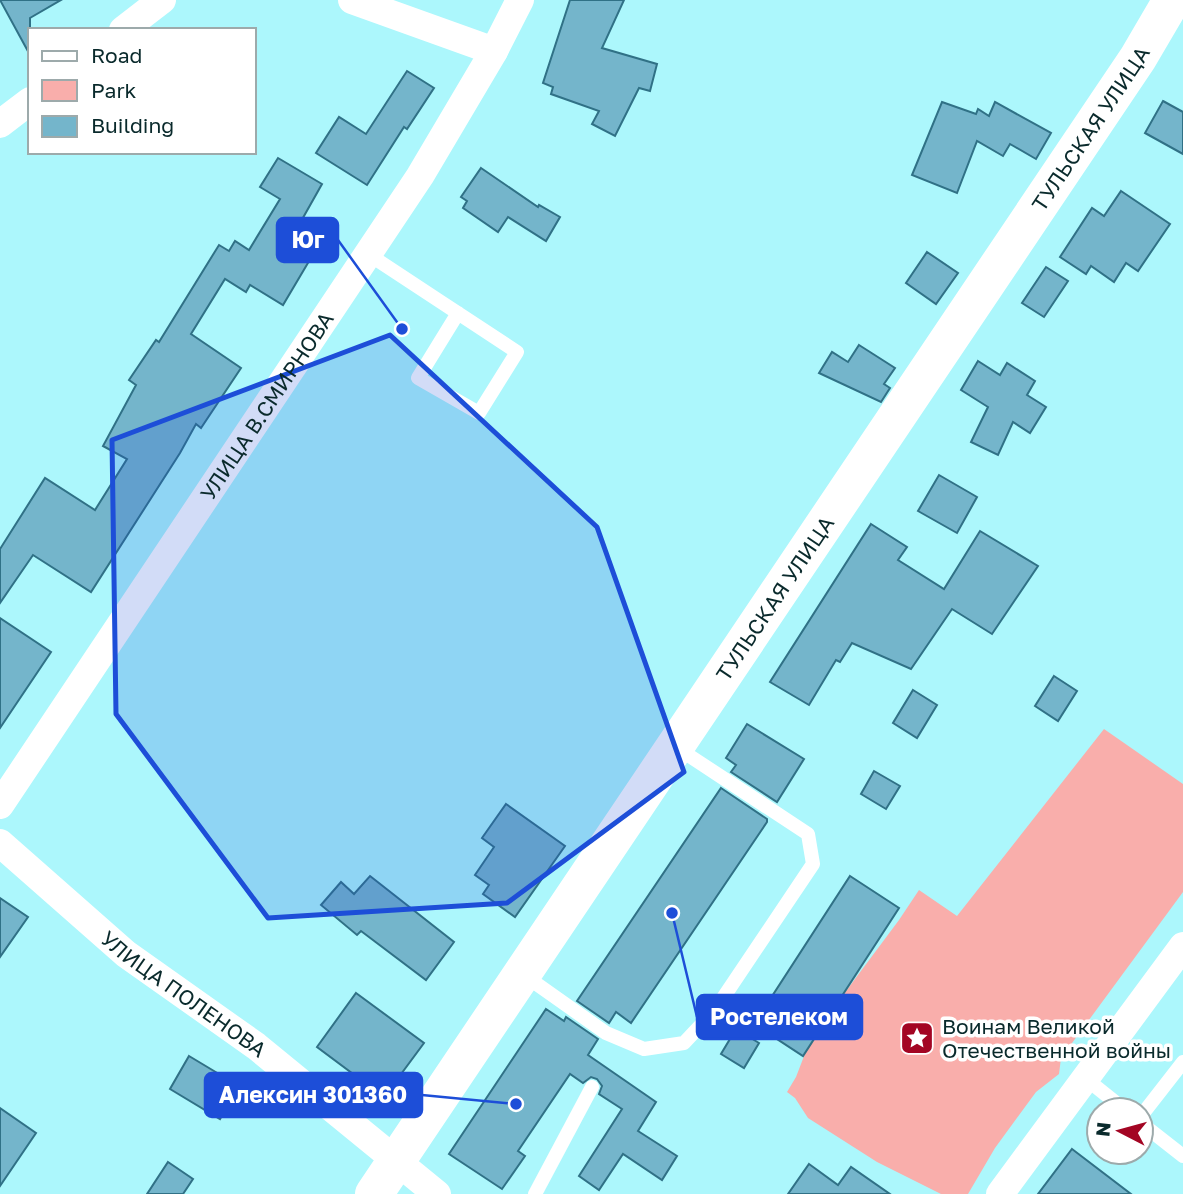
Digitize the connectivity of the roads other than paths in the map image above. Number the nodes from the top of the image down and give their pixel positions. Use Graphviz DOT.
graph roads {
  1 [pos="162,0"];
  2 [pos="352,0"];
  3 [pos="520,0"];
  4 [pos="1172,0"];
  5 [pos="126,28"];
  6 [pos="494,51"];
  7 [pos="28,103"];
  8 [pos="0,124"];
  9 [pos="368,254"];
  10 [pos="458,313"];
  11 [pos="675,746"];
  12 [pos="0,805"];
  13 [pos="0,844"];
  14 [pos="1183,946"];
  15 [pos="523,974"];
  16 [pos="1183,1062"];
  17 [pos="1085,1078"];
  18 [pos="592,1087"];
  19 [pos="1108,1096"];
  20 [pos="1155,1098"];
  21 [pos="1155,1134"];
  22 [pos="1183,1156"];
  23 [pos="396,1162"];
  24 [pos="374,1194"];
  25 [pos="437,1194"];
  26 [pos="535,1194"];
  27 [pos="1000,1194"];
  1 -- 5 [label="street"];
  2 -- 6 [label="street"];
  3 -- 6 [label="street, УЛИЦА В.СМИРНОВА"];
  4 -- 11 [label="main road, ТУЛЬСКАЯ УЛИЦА"];
  6 -- 9 [label="street, УЛИЦА В.СМИРНОВА"];
  7 -- 8 [label="street"];
  9 -- 10 [label="lane"];
  9 -- 12 [label="street, УЛИЦА В.СМИРНОВА"];
  10 -- 10 [label="lane"];
  11 -- 15 [label="main road, ТУЛЬСКАЯ УЛИЦА"];
  11 -- 15 [label="lane"];
  13 -- 23 [label="street, УЛИЦА ПОЛЕНОВА"];
  14 -- 17 [label="street"];
  15 -- 23 [label="main road, ТУЛЬСКАЯ УЛИЦА"];
  16 -- 20 [label="lane"];
  17 -- 19 [label="lane"];
  17 -- 27 [label="street"];
  18 -- 26 [label="lane"];
  21 -- 22 [label="lane"];
  23 -- 24 [label="main road, ТУЛЬСКАЯ УЛИЦА"];
  23 -- 25 [label="street, УЛИЦА ПОЛЕНОВА"];
}
